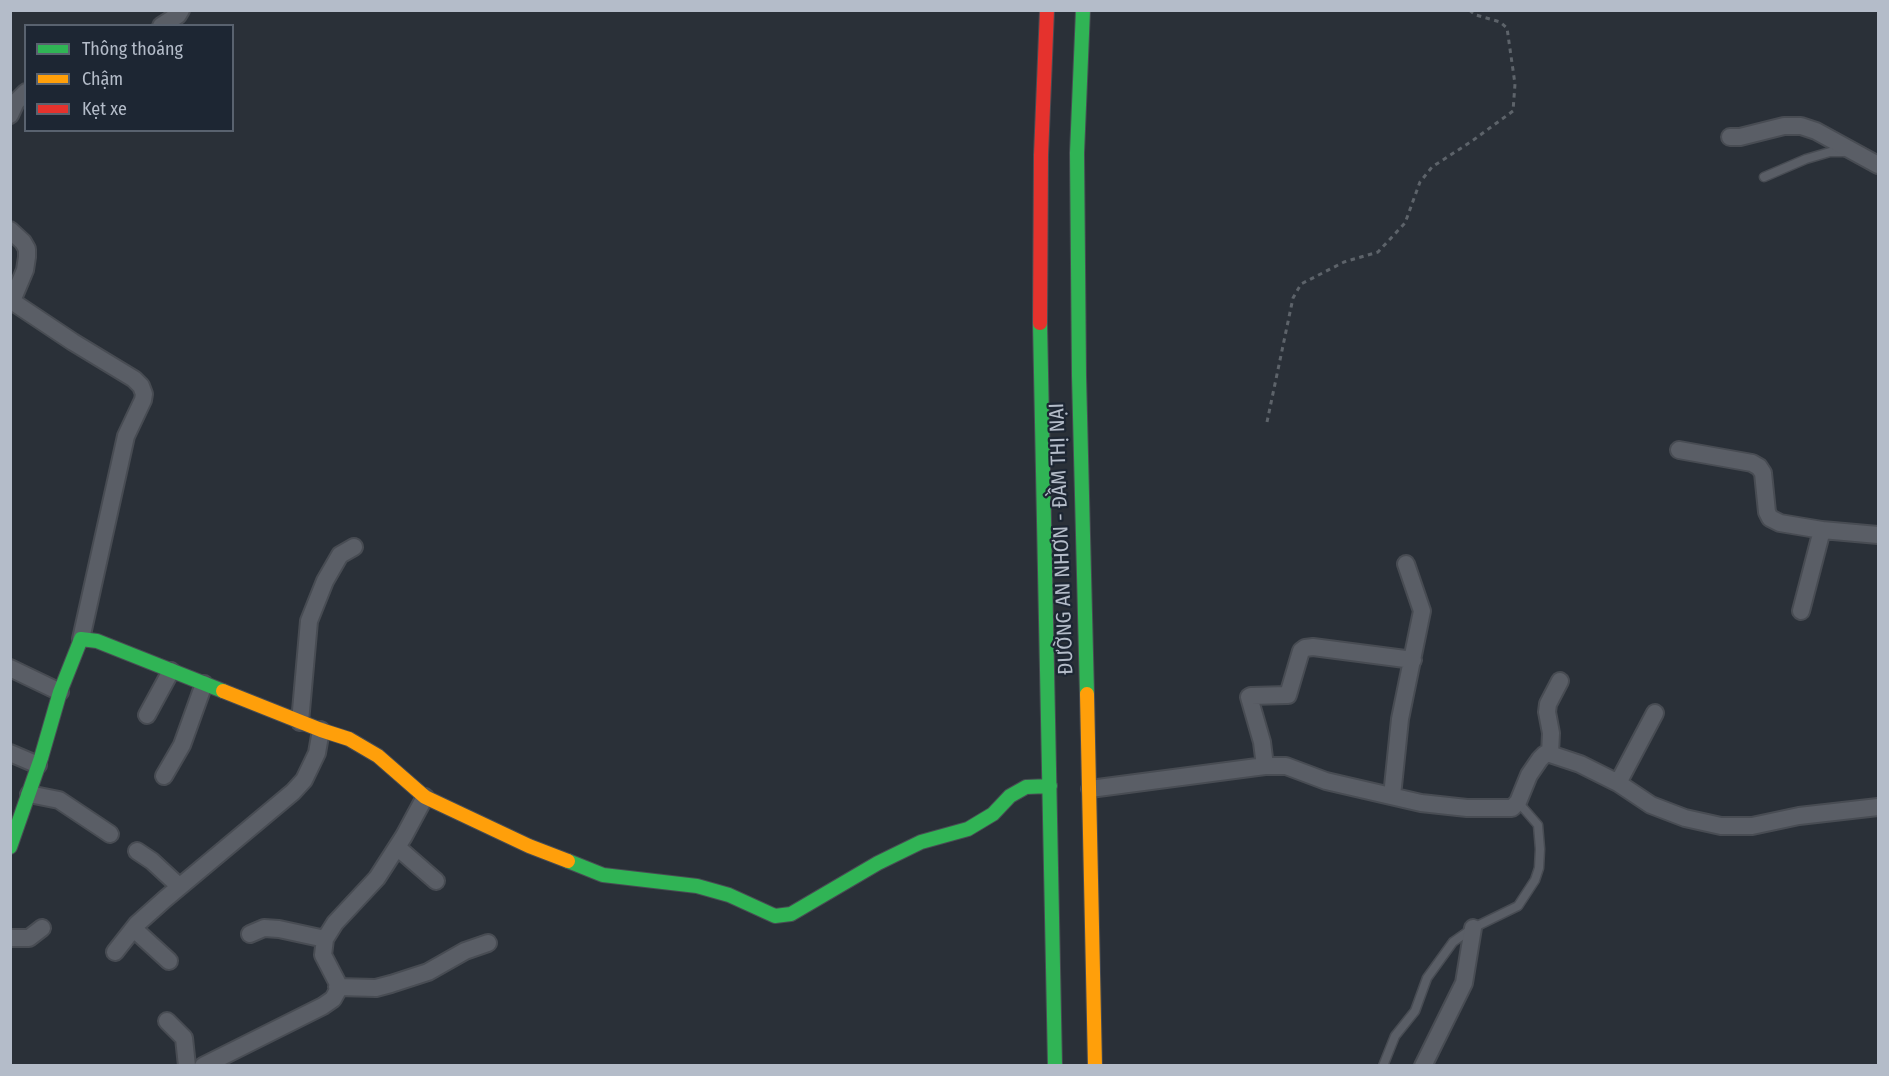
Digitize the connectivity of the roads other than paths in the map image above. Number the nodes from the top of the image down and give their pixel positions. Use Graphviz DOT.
graph roads {
  1 [pos="1047,10"];
  2 [pos="1083,10"];
  3 [pos="181,11"];
  4 [pos="164,24"];
  5 [pos="24,94"];
  6 [pos="10,115"];
  7 [pos="1730,137"];
  8 [pos="1851,152"];
  9 [pos="1878,165"];
  10 [pos="1764,177"];
  11 [pos="10,230"];
  12 [pos="11,301"];
  13 [pos="1679,450"];
  14 [pos="1822,530"];
  15 [pos="1878,536"];
  16 [pos="354,547"];
  17 [pos="1406,564"];
  18 [pos="1800,611"];
  19 [pos="81,639"];
  20 [pos="1413,660"];
  21 [pos="10,668"];
  22 [pos="171,671"];
  23 [pos="1560,681"];
  24 [pos="204,684"];
  25 [pos="60,692"];
  26 [pos="1655,712"];
  27 [pos="147,715"];
  28 [pos="300,722"];
  29 [pos="321,730"];
  30 [pos="10,753"];
  31 [pos="1550,754"];
  32 [pos="39,765"];
  33 [pos="1265,766"];
  34 [pos="164,776"];
  35 [pos="1618,783"];
  36 [pos="1050,786"];
  37 [pos="1090,789"];
  38 [pos="29,794"];
  39 [pos="1392,796"];
  40 [pos="425,797"];
  41 [pos="1518,802"];
  42 [pos="1878,807"];
  43 [pos="110,834"];
  44 [pos="10,847"];
  45 [pos="397,847"];
  46 [pos="137,851"];
  47 [pos="436,881"];
  48 [pos="179,886"];
  49 [pos="42,928"];
  50 [pos="1473,928"];
  51 [pos="134,929"];
  52 [pos="250,934"];
  53 [pos="10,938"];
  54 [pos="325,939"];
  55 [pos="488,943"];
  56 [pos="115,952"];
  57 [pos="169,961"];
  58 [pos="337,987"];
  59 [pos="167,1021"];
  60 [pos="187,1065"];
  61 [pos="203,1065"];
  62 [pos="1055,1065"];
  63 [pos="1095,1065"];
  64 [pos="1383,1065"];
  65 [pos="1423,1065"];
  1 -- 36 [label="main road, ĐƯỜNG AN NHƠN - ĐẦM THỊ NẠI"];
  2 -- 37 [label="main road, ĐƯỜNG AN NHƠN - ĐẦM THỊ NẠI"];
  3 -- 4 [label="street"];
  5 -- 6 [label="street"];
  7 -- 8 [label="street"];
  8 -- 9 [label="street"];
  8 -- 10 [label="lane"];
  11 -- 12 [label="street"];
  12 -- 19 [label="street"];
  13 -- 14 [label="street"];
  14 -- 15 [label="street"];
  14 -- 18 [label="street"];
  16 -- 28 [label="street"];
  17 -- 20 [label="street"];
  19 -- 22 [label="main road"];
  19 -- 25 [label="main road"];
  20 -- 33 [label="street"];
  20 -- 39 [label="street"];
  21 -- 25 [label="street"];
  22 -- 24 [label="main road"];
  22 -- 27 [label="street"];
  23 -- 31 [label="street"];
  24 -- 28 [label="main road"];
  24 -- 34 [label="street"];
  25 -- 32 [label="main road"];
  26 -- 35 [label="street"];
  28 -- 29 [label="main road"];
  29 -- 40 [label="main road"];
  29 -- 48 [label="street"];
  30 -- 32 [label="street"];
  31 -- 35 [label="street"];
  31 -- 41 [label="street"];
  32 -- 38 [label="main road"];
  33 -- 37 [label="street"];
  33 -- 39 [label="street"];
  35 -- 42 [label="street"];
  36 -- 40 [label="main road"];
  36 -- 62 [label="main road, ĐƯỜNG AN NHƠN - ĐẦM THỊ NẠI"];
  37 -- 63 [label="main road, ĐƯỜNG AN NHƠN - ĐẦM THỊ NẠI"];
  38 -- 43 [label="street"];
  38 -- 44 [label="main road"];
  39 -- 41 [label="street"];
  40 -- 45 [label="street"];
  41 -- 50 [label="lane"];
  45 -- 47 [label="street"];
  45 -- 54 [label="street"];
  46 -- 48 [label="street"];
  48 -- 51 [label="street"];
  49 -- 53 [label="street"];
  50 -- 64 [label="lane"];
  50 -- 65 [label="street"];
  51 -- 56 [label="street"];
  51 -- 57 [label="street"];
  52 -- 54 [label="street"];
  54 -- 58 [label="street"];
  55 -- 58 [label="street"];
  58 -- 61 [label="street"];
  59 -- 60 [label="street"];
}
